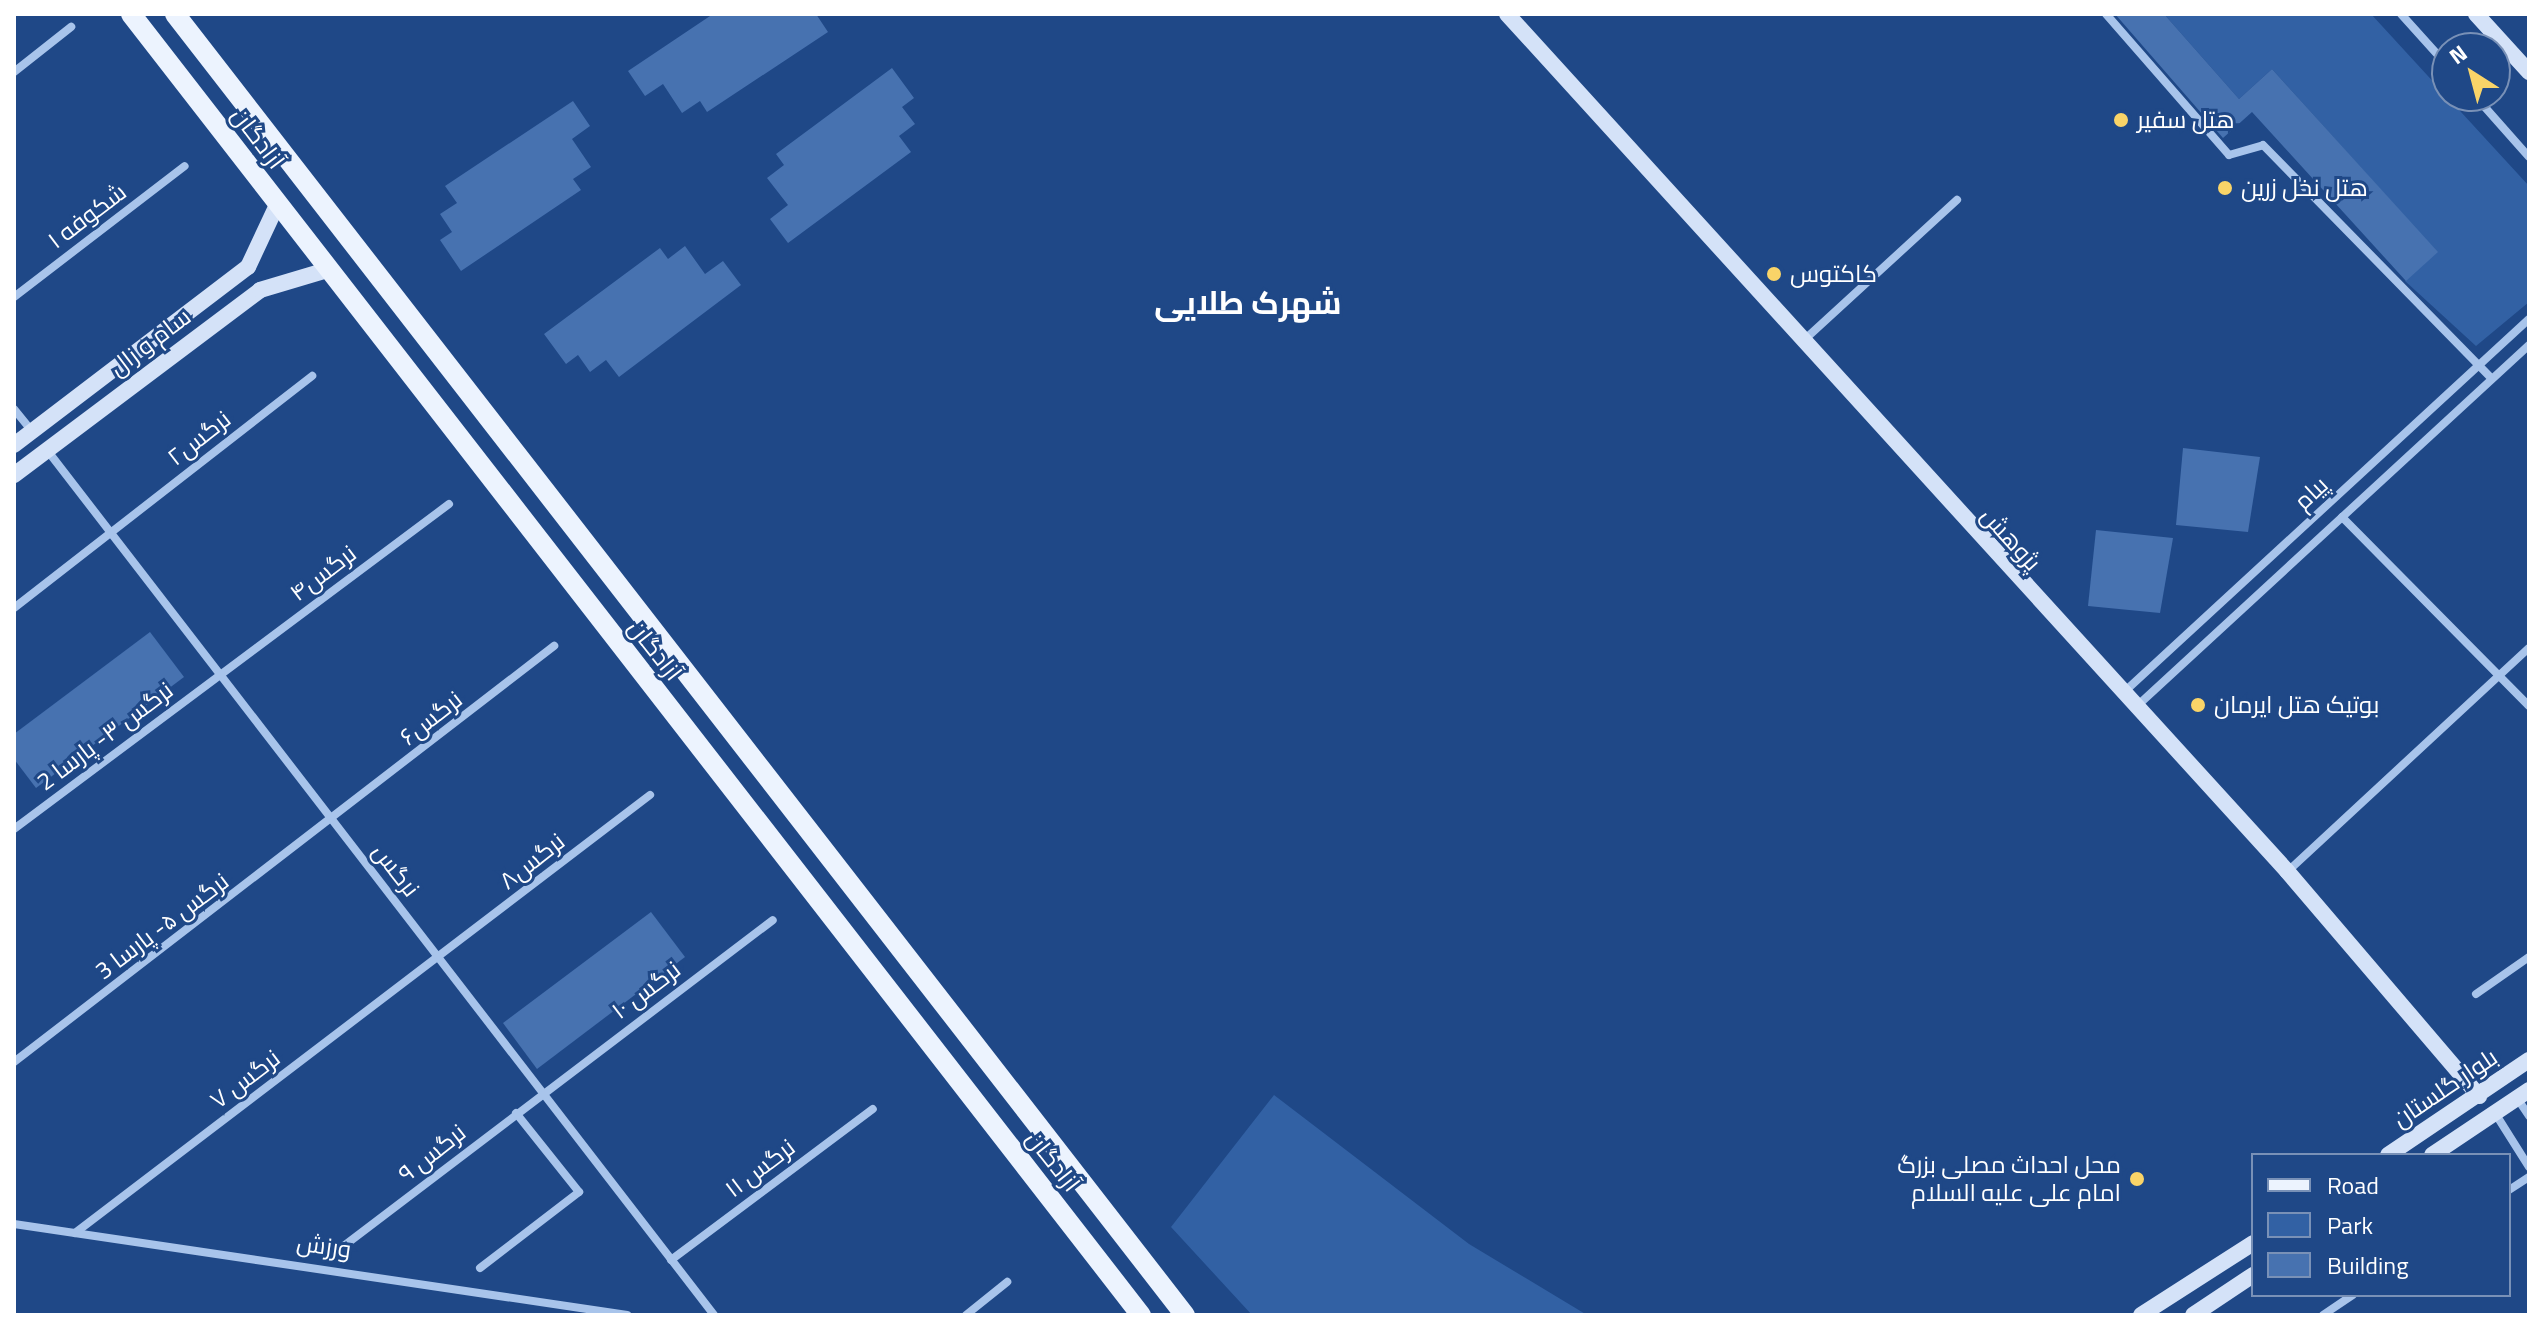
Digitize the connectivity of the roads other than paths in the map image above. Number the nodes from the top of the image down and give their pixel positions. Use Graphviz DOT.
graph roads {
  1 [pos="131,14"];
  2 [pos="175,14"];
  3 [pos="1507,14"];
  4 [pos="2106,14"];
  5 [pos="2401,14"];
  6 [pos="2476,14"];
  7 [pos="71,27"];
  8 [pos="2431,47"];
  9 [pos="14,72"];
  10 [pos="2529,72"];
  11 [pos="2489,112"];
  12 [pos="2529,157"];
  13 [pos="185,166"];
  14 [pos="1957,200"];
  15 [pos="277,205"];
  16 [pos="327,270"];
  17 [pos="14,297"];
  18 [pos="2529,319"];
  19 [pos="1802,342"];
  20 [pos="2529,345"];
  21 [pos="2479,365"];
  22 [pos="312,376"];
  23 [pos="2492,379"];
  24 [pos="14,409"];
  25 [pos="32,431"];
  26 [pos="14,445"];
  27 [pos="47,449"];
  28 [pos="14,475"];
  29 [pos="449,504"];
  30 [pos="555,505"];
  31 [pos="2342,517"];
  32 [pos="526,527"];
  33 [pos="111,532"];
  34 [pos="14,608"];
  35 [pos="554,646"];
  36 [pos="2529,648"];
  37 [pos="220,675"];
  38 [pos="2500,675"];
  39 [pos="2120,696"];
  40 [pos="2529,706"];
  41 [pos="2133,710"];
  42 [pos="650,795"];
  43 [pos="333,821"];
  44 [pos="14,829"];
  45 [pos="2287,871"];
  46 [pos="773,920"];
  47 [pos="2529,957"];
  48 [pos="439,958"];
  49 [pos="2476,994"];
  50 [pos="2529,1060"];
  51 [pos="14,1062"];
  52 [pos="543,1093"];
  53 [pos="2523,1094"];
  54 [pos="2479,1096"];
  55 [pos="873,1109"];
  56 [pos="516,1113"];
  57 [pos="2495,1113"];
  58 [pos="2529,1116"];
  59 [pos="2391,1153"];
  60 [pos="2435,1153"];
  61 [pos="2529,1167"];
  62 [pos="2529,1177"];
  63 [pos="2511,1189"];
  64 [pos="14,1224"];
  65 [pos="75,1233"];
  66 [pos="2251,1244"];
  67 [pos="345,1245"];
  68 [pos="671,1260"];
  69 [pos="480,1268"];
  70 [pos="2251,1276"];
  71 [pos="1007,1282"];
  72 [pos="2350,1297"];
  73 [pos="1131,1311"];
  74 [pos="627,1315"];
  75 [pos="714,1315"];
  76 [pos="966,1315"];
  77 [pos="1185,1315"];
  78 [pos="2141,1315"];
  79 [pos="2193,1315"];
  80 [pos="2323,1315"];
  1 -- 15 [label="main road, آزادگان"];
  2 -- 30 [label="main road, آزادگان"];
  3 -- 19 [label="street, پژوهش"];
  4 -- 21 [label="street"];
  5 -- 8 [label="street"];
  6 -- 10 [label="street"];
  7 -- 9 [label="street"];
  11 -- 12 [label="street"];
  13 -- 17 [label="street, شکوفه ۱"];
  14 -- 19 [label="street"];
  15 -- 16 [label="main road, آزادگان"];
  15 -- 25 [label="street, سام و زال"];
  16 -- 27 [label="street, سام و زال"];
  16 -- 32 [label="main road, آزادگان"];
  18 -- 21 [label="street, پیام"];
  19 -- 39 [label="street, پژوهش"];
  20 -- 23 [label="street, پیام"];
  21 -- 23 [label="street"];
  21 -- 39 [label="street, پیام"];
  22 -- 33 [label="street, نرگس۲"];
  23 -- 31 [label="street, پیام"];
  24 -- 25 [label="street"];
  25 -- 26 [label="street, سام و زال"];
  25 -- 27 [label="street"];
  27 -- 28 [label="street, سام و زال"];
  27 -- 33 [label="street, نرگس"];
  29 -- 37 [label="street, نرگس۴"];
  30 -- 32 [label="main road"];
  30 -- 77 [label="main road, آزادگان"];
  31 -- 38 [label="street"];
  31 -- 41 [label="street, پیام"];
  32 -- 73 [label="main road, آزادگان"];
  33 -- 34 [label="street, نرگس۲"];
  33 -- 37 [label="street, نرگس"];
  35 -- 43 [label="street, نرگس۶"];
  36 -- 38 [label="street"];
  37 -- 43 [label="street, نرگس"];
  37 -- 44 [label="street, نرگس ۳- پارسا 2"];
  38 -- 40 [label="street"];
  38 -- 45 [label="street"];
  39 -- 41 [label="street, پژوهش"];
  41 -- 45 [label="street, پژوهش"];
  42 -- 48 [label="street, نرگس۸"];
  43 -- 48 [label="street, نرگس"];
  43 -- 51 [label="street, نرگس ۵- پارسا 3"];
  45 -- 54 [label="street, پژوهش"];
  46 -- 52 [label="street, نرگس ۱۰"];
  47 -- 49 [label="street"];
  48 -- 52 [label="street, نرگس"];
  48 -- 65 [label="street, نرگس ۷"];
  50 -- 54 [label="street, بلوار گلستان"];
  52 -- 56 [label="street, نرگس ۹"];
  52 -- 68 [label="street, نرگس"];
  53 -- 57 [label="street, بلوار گلستان"];
  53 -- 58 [label="street"];
  54 -- 59 [label="street, بلوار گلستان"];
  55 -- 68 [label="street, نرگس ۱۱"];
  56 -- 67 [label="street, نرگس ۹"];
  56 -- 69 [label="street"];
  57 -- 60 [label="street, بلوار گلستان"];
  57 -- 61 [label="street"];
  62 -- 63 [label="street"];
  64 -- 65 [label="street, ورزش"];
  65 -- 74 [label="street, ورزش"];
  66 -- 78 [label="street"];
  68 -- 75 [label="street, نرگس"];
  70 -- 79 [label="street"];
  71 -- 76 [label="street"];
  72 -- 80 [label="street"];
}
